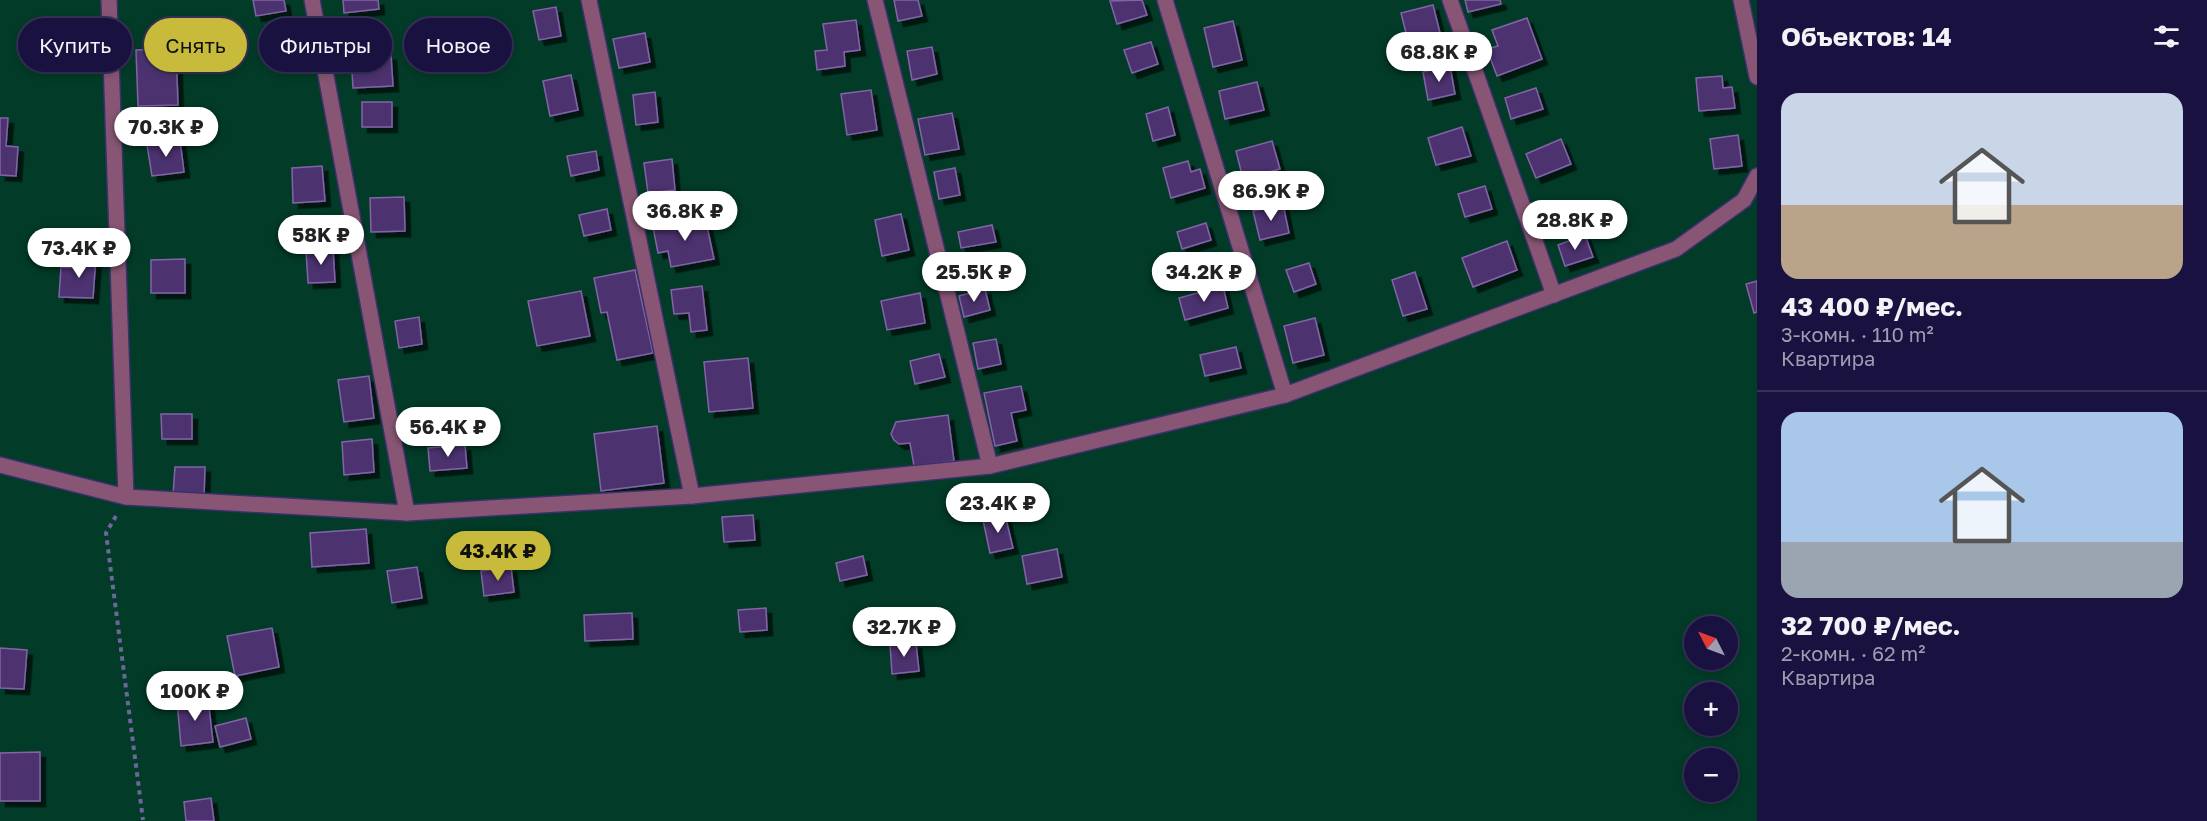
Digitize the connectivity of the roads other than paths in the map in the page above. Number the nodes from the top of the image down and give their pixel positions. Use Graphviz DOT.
graph roads {
  1 [pos="109,0"];
  2 [pos="312,0"];
  3 [pos="589,0"];
  4 [pos="875,0"];
  5 [pos="1166,0"];
  6 [pos="1450,0"];
  7 [pos="1741,0"];
  8 [pos="1757,77"];
  9 [pos="1757,176"];
  10 [pos="1554,295"];
  11 [pos="1285,395"];
  12 [pos="0,465"];
  13 [pos="990,466"];
  14 [pos="692,496"];
  15 [pos="126,497"];
  16 [pos="407,513"];
  1 -- 15 [label="lane"];
  2 -- 16 [label="lane"];
  3 -- 14 [label="lane"];
  4 -- 13 [label="lane"];
  5 -- 11 [label="lane"];
  6 -- 10 [label="lane"];
  7 -- 8 [label="lane"];
  9 -- 10 [label="lane"];
  10 -- 11 [label="lane"];
  11 -- 13 [label="lane"];
  12 -- 15 [label="lane"];
  13 -- 14 [label="lane"];
  14 -- 16 [label="lane"];
  15 -- 16 [label="lane"];
}
